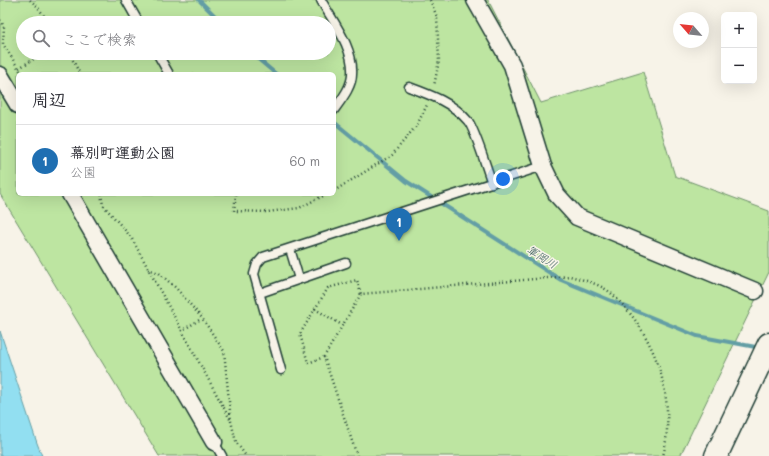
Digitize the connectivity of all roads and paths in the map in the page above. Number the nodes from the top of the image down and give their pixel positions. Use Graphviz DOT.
graph roads {
  1 [pos="30,0"];
  2 [pos="126,0"];
  3 [pos="321,0"];
  4 [pos="430,0"];
  5 [pos="475,0"];
  6 [pos="44,16"];
  7 [pos="135,16"];
  8 [pos="330,16"];
  9 [pos="0,20"];
  10 [pos="336,27"];
  11 [pos="32,60"];
  12 [pos="73,60"];
  13 [pos="160,60"];
  14 [pos="19,68"];
  15 [pos="21,72"];
  16 [pos="79,72"];
  17 [pos="168,72"];
  18 [pos="0,75"];
  19 [pos="409,87"];
  20 [pos="432,96"];
  21 [pos="16,102"];
  22 [pos="336,107"];
  23 [pos="543,166"];
  24 [pos="492,183"];
  25 [pos="336,190"];
  26 [pos="71,196"];
  27 [pos="101,196"];
  28 [pos="236,196"];
  29 [pos="323,196"];
  30 [pos="290,249"];
  31 [pos="346,263"];
  32 [pos="148,269"];
  33 [pos="299,279"];
  34 [pos="755,291"];
  35 [pos="260,293"];
  36 [pos="361,294"];
  37 [pos="315,308"];
  38 [pos="202,318"];
  39 [pos="342,325"];
  40 [pos="181,331"];
  41 [pos="769,344"];
  42 [pos="324,358"];
  43 [pos="281,370"];
  44 [pos="231,421"];
  45 [pos="218,449"];
  46 [pos="246,456"];
  47 [pos="357,456"];
  48 [pos="663,456"];
  49 [pos="716,456"];
  1 -- 6 [label="path"];
  2 -- 7 [label="lane"];
  3 -- 8 [label="lane"];
  4 -- 20 [label="path"];
  5 -- 23 [label="street"];
  9 -- 14 [label="path"];
  10 -- 22 [label="lane"];
  11 -- 14 [label="path"];
  12 -- 16 [label="path"];
  13 -- 17 [label="lane"];
  14 -- 15 [label="path"];
  18 -- 21 [label="street"];
  19 -- 20 [label="lane"];
  20 -- 24 [label="lane"];
  20 -- 25 [label="path"];
  23 -- 24 [label="lane"];
  23 -- 34 [label="street"];
  24 -- 30 [label="lane"];
  26 -- 45 [label="street"];
  27 -- 32 [label="path"];
  28 -- 29 [label="path"];
  30 -- 33 [label="lane"];
  30 -- 35 [label="lane"];
  31 -- 33 [label="lane"];
  32 -- 38 [label="path"];
  32 -- 40 [label="path"];
  33 -- 35 [label="lane"];
  35 -- 43 [label="lane"];
  36 -- 37 [label="path"];
  36 -- 39 [label="path"];
  36 -- 48 [label="path"];
  37 -- 39 [label="path"];
  37 -- 42 [label="path"];
  38 -- 40 [label="path"];
  38 -- 44 [label="path"];
  39 -- 42 [label="path"];
  40 -- 44 [label="path"];
  41 -- 49 [label="main road"];
  42 -- 47 [label="path"];
  44 -- 46 [label="path"];
}
